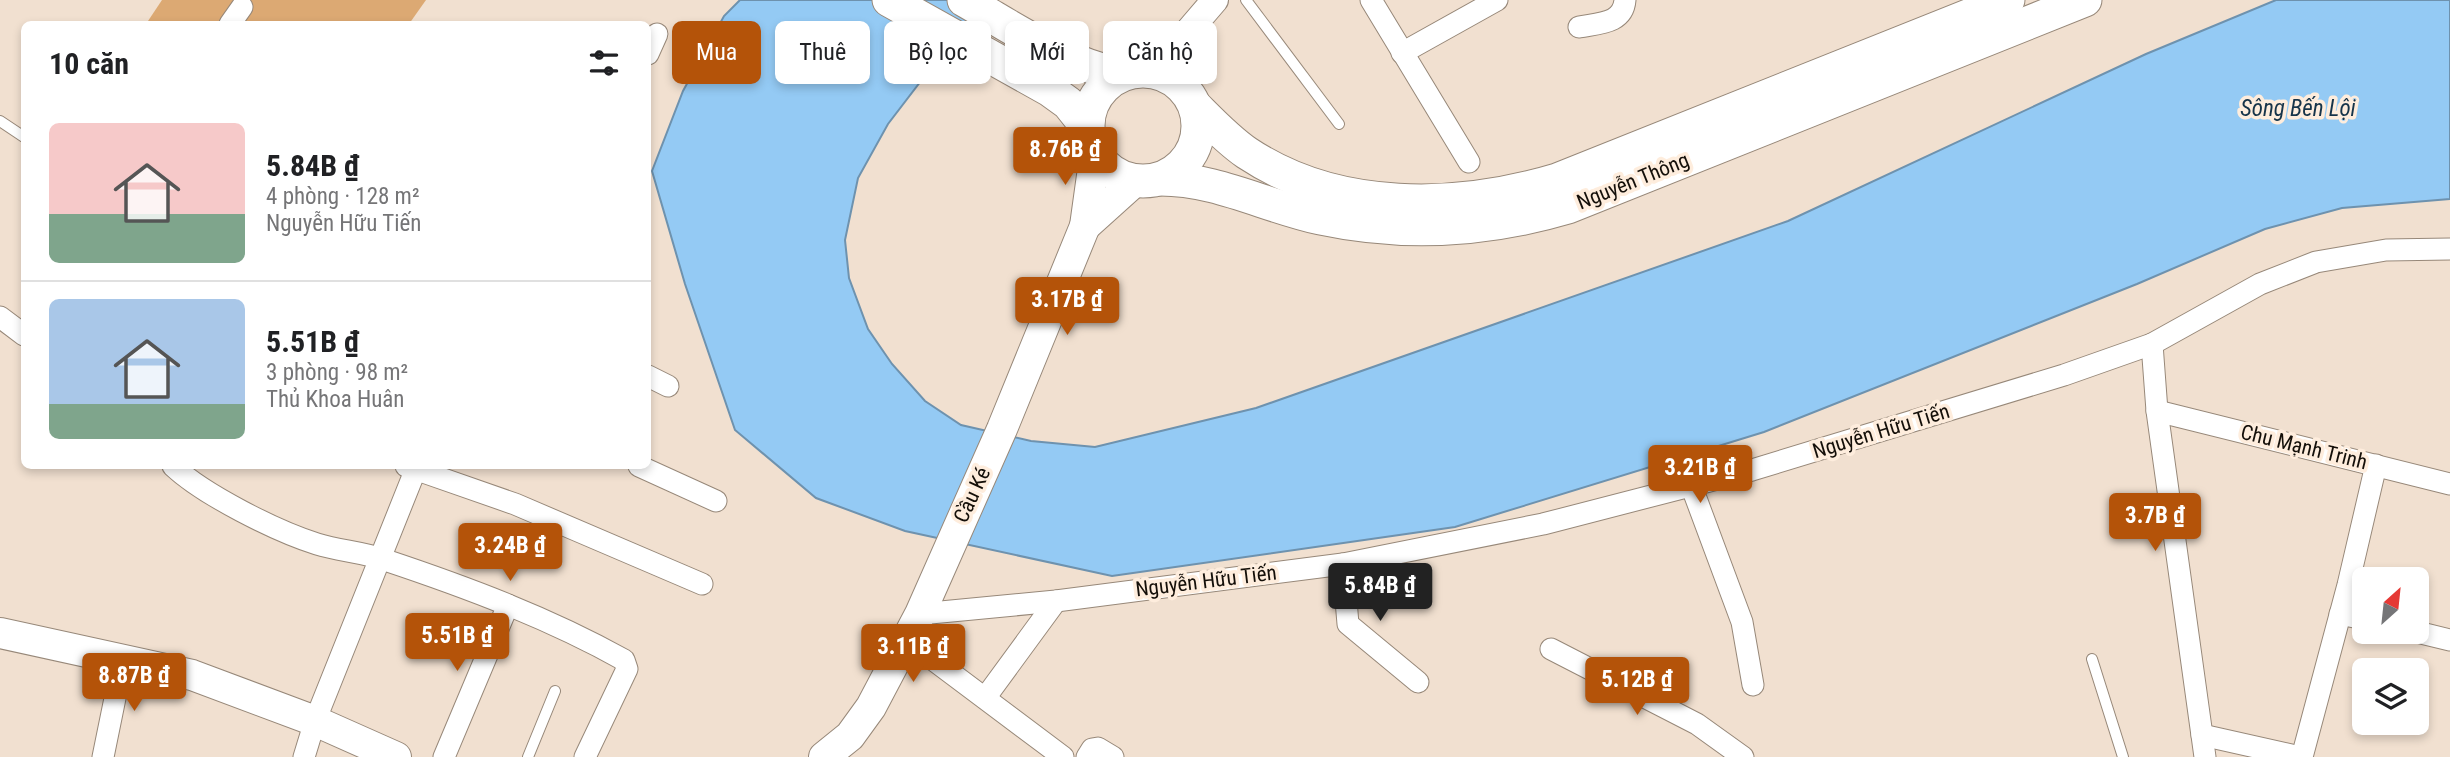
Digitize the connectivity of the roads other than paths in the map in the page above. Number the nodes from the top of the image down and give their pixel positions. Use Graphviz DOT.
graph roads {
  1 [pos="889,0"];
  2 [pos="964,0"];
  3 [pos="1215,0"];
  4 [pos="1246,0"];
  5 [pos="1371,0"];
  6 [pos="1497,0"];
  7 [pos="1625,0"];
  8 [pos="2008,0"];
  9 [pos="2085,0"];
  10 [pos="1198,21"];
  11 [pos="1579,27"];
  12 [pos="657,34"];
  13 [pos="651,47"];
  14 [pos="1402,53"];
  15 [pos="1103,71"];
  16 [pos="1110,84"];
  17 [pos="1177,84"];
  18 [pos="1195,106"];
  19 [pos="0,121"];
  20 [pos="1339,124"];
  21 [pos="21,135"];
  22 [pos="1091,140"];
  23 [pos="1469,162"];
  24 [pos="1147,180"];
  25 [pos="1085,226"];
  26 [pos="2450,249"];
  27 [pos="0,317"];
  28 [pos="21,333"];
  29 [pos="2152,344"];
  30 [pos="651,378"];
  31 [pos="668,386"];
  32 [pos="2157,411"];
  33 [pos="2376,465"];
  34 [pos="177,469"];
  35 [pos="412,469"];
  36 [pos="419,469"];
  37 [pos="646,469"];
  38 [pos="2450,484"];
  39 [pos="1691,485"];
  40 [pos="716,501"];
  41 [pos="382,558"];
  42 [pos="1343,564"];
  43 [pos="702,584"];
  44 [pos="1056,601"];
  45 [pos="509,605"];
  46 [pos="920,614"];
  47 [pos="2340,614"];
  48 [pos="2352,617"];
  49 [pos="0,633"];
  50 [pos="2429,635"];
  51 [pos="907,640"];
  52 [pos="2450,640"];
  53 [pos="1551,649"];
  54 [pos="123,659"];
  55 [pos="2092,659"];
  56 [pos="1418,682"];
  57 [pos="1753,685"];
  58 [pos="555,691"];
  59 [pos="985,698"];
  60 [pos="315,721"];
  61 [pos="2202,735"];
  62 [pos="103,757"];
  63 [pos="304,757"];
  64 [pos="396,757"];
  65 [pos="444,757"];
  66 [pos="528,757"];
  67 [pos="585,757"];
  68 [pos="824,757"];
  69 [pos="1063,757"];
  70 [pos="1087,757"];
  71 [pos="1113,757"];
  72 [pos="1743,757"];
  73 [pos="2123,757"];
  74 [pos="2204,757"];
  75 [pos="2301,757"];
  1 -- 22 [label="main road"];
  2 -- 15 [label="main road"];
  3 -- 10 [label="street"];
  4 -- 20 [label="lane"];
  5 -- 14 [label="street"];
  6 -- 14 [label="street"];
  7 -- 11 [label="street"];
  8 -- 18 [label="main road, Nguyễn Thông"];
  9 -- 24 [label="main road, Nguyễn Thông"];
  12 -- 13 [label="street"];
  14 -- 23 [label="street"];
  16 -- 22 [label="main road"];
  17 -- 18 [label="main road"];
  18 -- 24 [label="main road"];
  19 -- 21 [label="lane"];
  22 -- 24 [label="main road"];
  22 -- 25 [label="main road"];
  24 -- 25 [label="main road"];
  25 -- 46 [label="main road, Cầu Ké"];
  26 -- 29 [label="street, Nguyễn Hữu Tiến"];
  27 -- 28 [label="street"];
  29 -- 32 [label="street"];
  29 -- 39 [label="street, Nguyễn Hữu Tiến"];
  30 -- 31 [label="street"];
  32 -- 33 [label="street, Chu Mạnh Trinh"];
  32 -- 61 [label="street"];
  33 -- 38 [label="street, Chu Mạnh Trinh"];
  33 -- 47 [label="street"];
  34 -- 41 [label="street"];
  35 -- 41 [label="street"];
  36 -- 43 [label="street"];
  37 -- 40 [label="street"];
  39 -- 42 [label="street, Nguyễn Hữu Tiến"];
  39 -- 57 [label="street"];
  41 -- 45 [label="street"];
  41 -- 60 [label="street"];
  42 -- 44 [label="street, Nguyễn Hữu Tiến"];
  42 -- 56 [label="street"];
  44 -- 46 [label="street, Nguyễn Hữu Tiến"];
  44 -- 59 [label="street"];
  45 -- 65 [label="street"];
  45 -- 67 [label="street"];
  46 -- 51 [label="main road, Cầu Ké"];
  47 -- 48 [label="street"];
  47 -- 75 [label="street"];
  49 -- 54 [label="main road"];
  50 -- 52 [label="street"];
  51 -- 59 [label="street"];
  51 -- 68 [label="main road, Cầu Ké"];
  53 -- 72 [label="street"];
  54 -- 60 [label="main road"];
  54 -- 62 [label="street"];
  55 -- 73 [label="lane"];
  58 -- 66 [label="lane"];
  59 -- 69 [label="street"];
  60 -- 63 [label="street"];
  60 -- 64 [label="main road"];
  61 -- 74 [label="street"];
  61 -- 75 [label="street"];
  70 -- 71 [label="street"];
}
